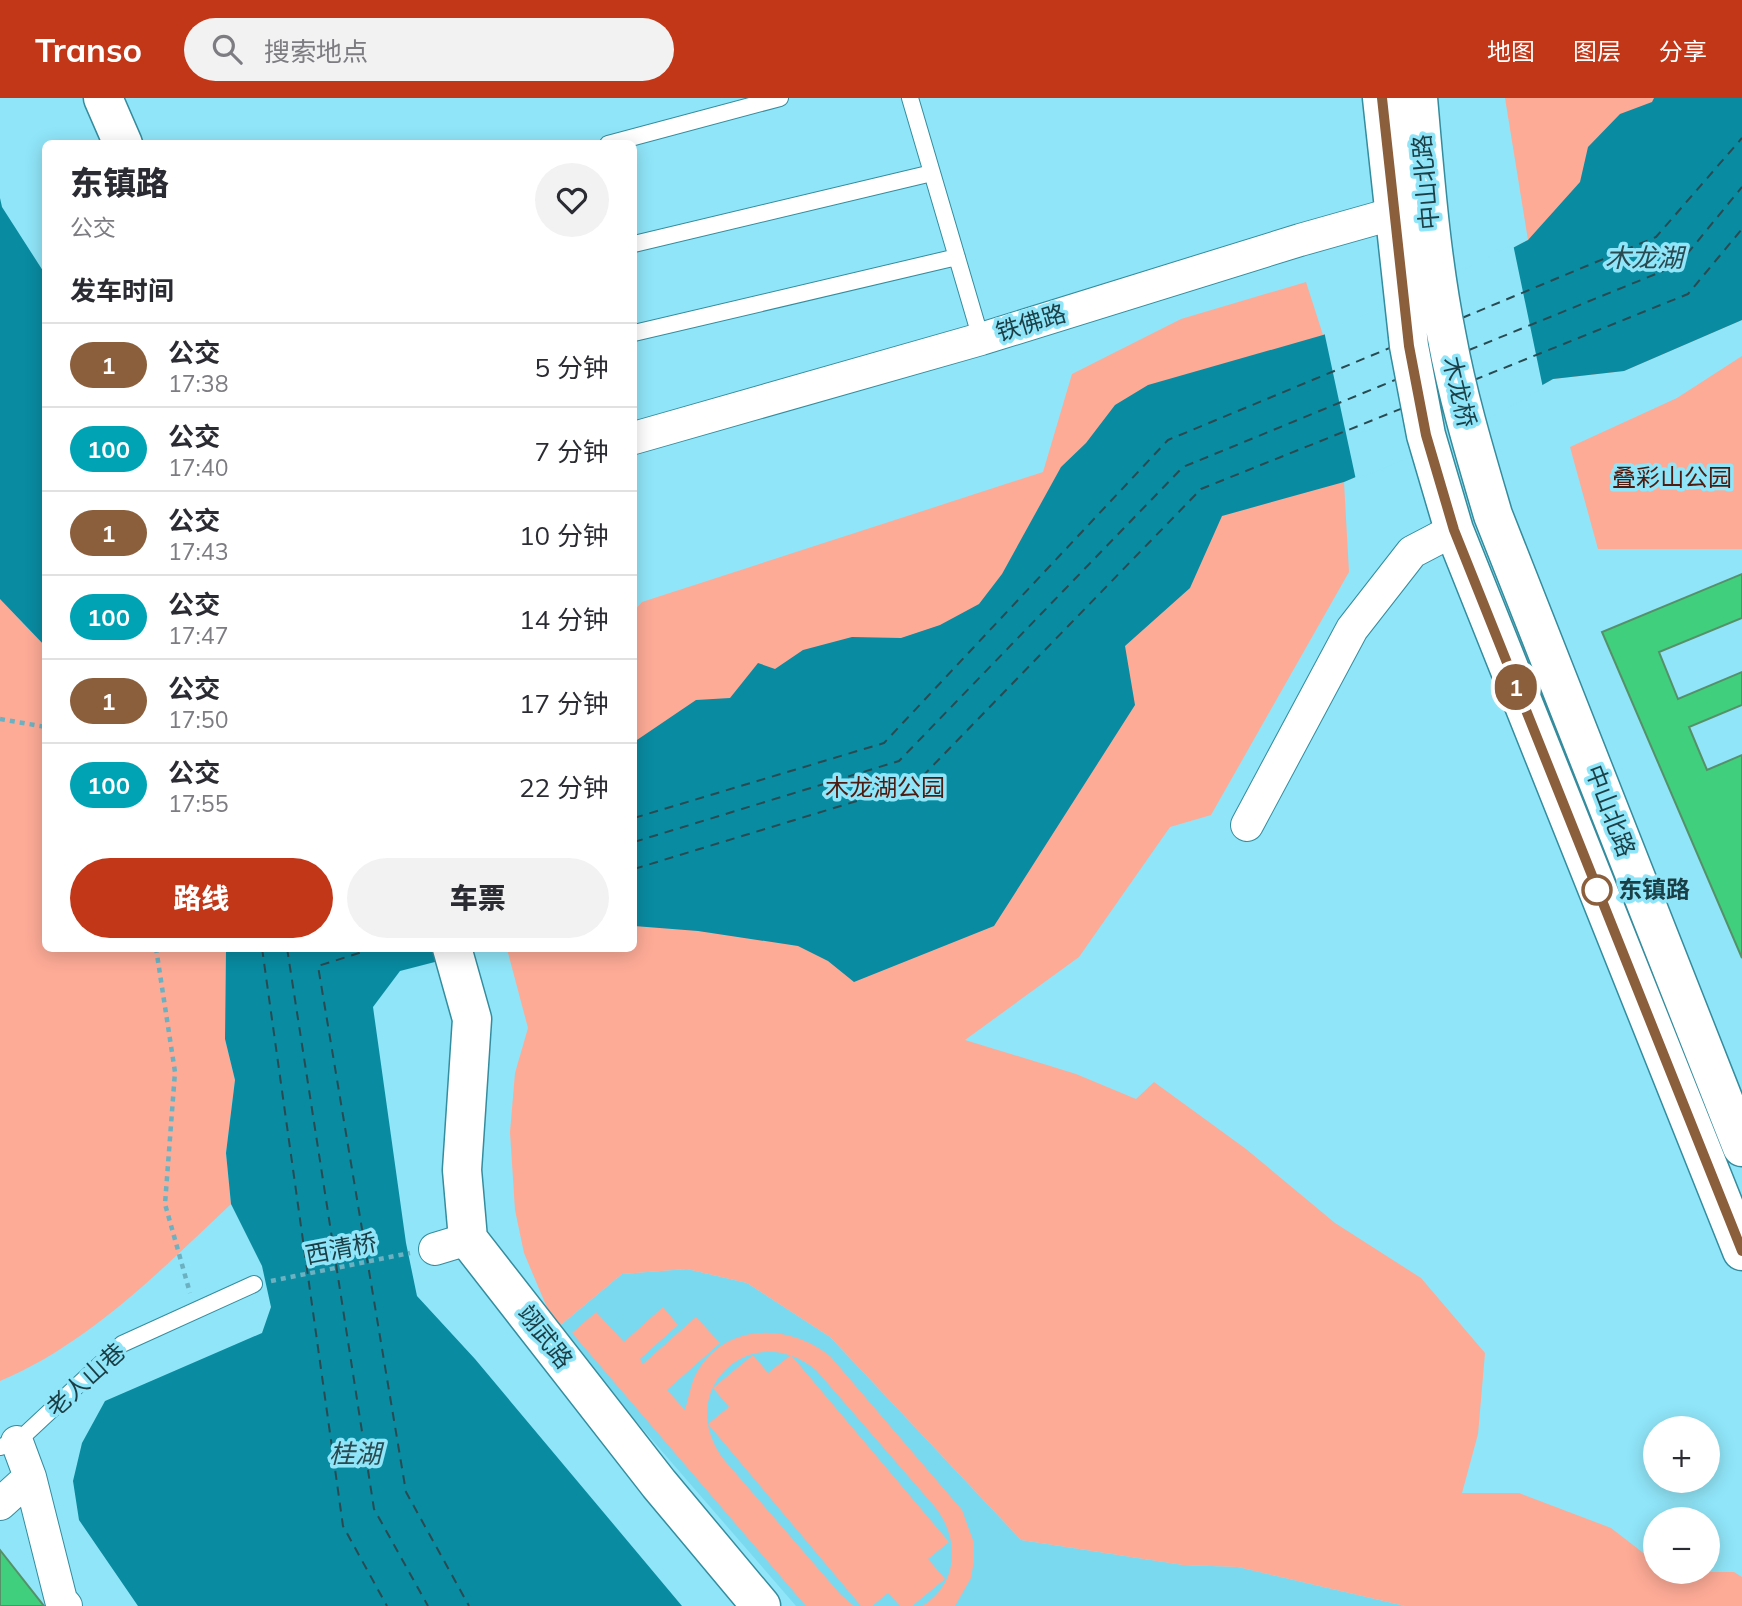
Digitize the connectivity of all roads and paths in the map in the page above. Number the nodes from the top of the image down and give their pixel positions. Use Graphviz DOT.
graph roads {
  1 [pos="103,98"];
  2 [pos="779,98"];
  3 [pos="910,98"];
  4 [pos="1382,98"];
  5 [pos="1418,98"];
  6 [pos="121,140"];
  7 [pos="623,140"];
  8 [pos="932,173"];
  9 [pos="1410,212"];
  10 [pos="637,243"];
  11 [pos="957,257"];
  12 [pos="1417,270"];
  13 [pos="637,332"];
  14 [pos="981,339"];
  15 [pos="637,437"];
  16 [pos="1493,515"];
  17 [pos="1454,530"];
  18 [pos="0,719"];
  19 [pos="42,726"];
  20 [pos="1247,825"];
  21 [pos="157,952"];
  22 [pos="453,952"];
  23 [pos="1742,1147"];
  24 [pos="451,1244"];
  25 [pos="1742,1251"];
  26 [pos="254,1284"];
  27 [pos="195,1311"];
  28 [pos="9,1444"];
  29 [pos="30,1477"];
  30 [pos="0,1504"];
  31 [pos="66,1606"];
  32 [pos="761,1606"];
  1 -- 6 [label="main road"];
  2 -- 7 [label="lane"];
  3 -- 8 [label="lane"];
  4 -- 9 [label="main road, 中山北路"];
  5 -- 9 [label="main road, 中山北路"];
  8 -- 10 [label="lane"];
  8 -- 11 [label="lane"];
  9 -- 12 [label="main road, 中山北路"];
  9 -- 14 [label="street, 铁佛路"];
  11 -- 13 [label="lane"];
  11 -- 14 [label="lane"];
  12 -- 16 [label="main road, 木龙桥"];
  12 -- 17 [label="main road, 木龙桥"];
  14 -- 15 [label="street, 铁佛路"];
  16 -- 23 [label="main road, 中山北路"];
  17 -- 20 [label="street"];
  17 -- 25 [label="main road, 中山北路"];
  18 -- 19 [label="path"];
  21 -- 27 [label="path"];
  22 -- 24 [label="main road"];
  24 -- 26 [label="path, 西清桥"];
  24 -- 32 [label="main road, 翊武路"];
  26 -- 27 [label="lane, 老人山巷"];
  27 -- 28 [label="lane, 老人山巷"];
  28 -- 29 [label="street"];
  29 -- 30 [label="street"];
  29 -- 31 [label="street"];
}
